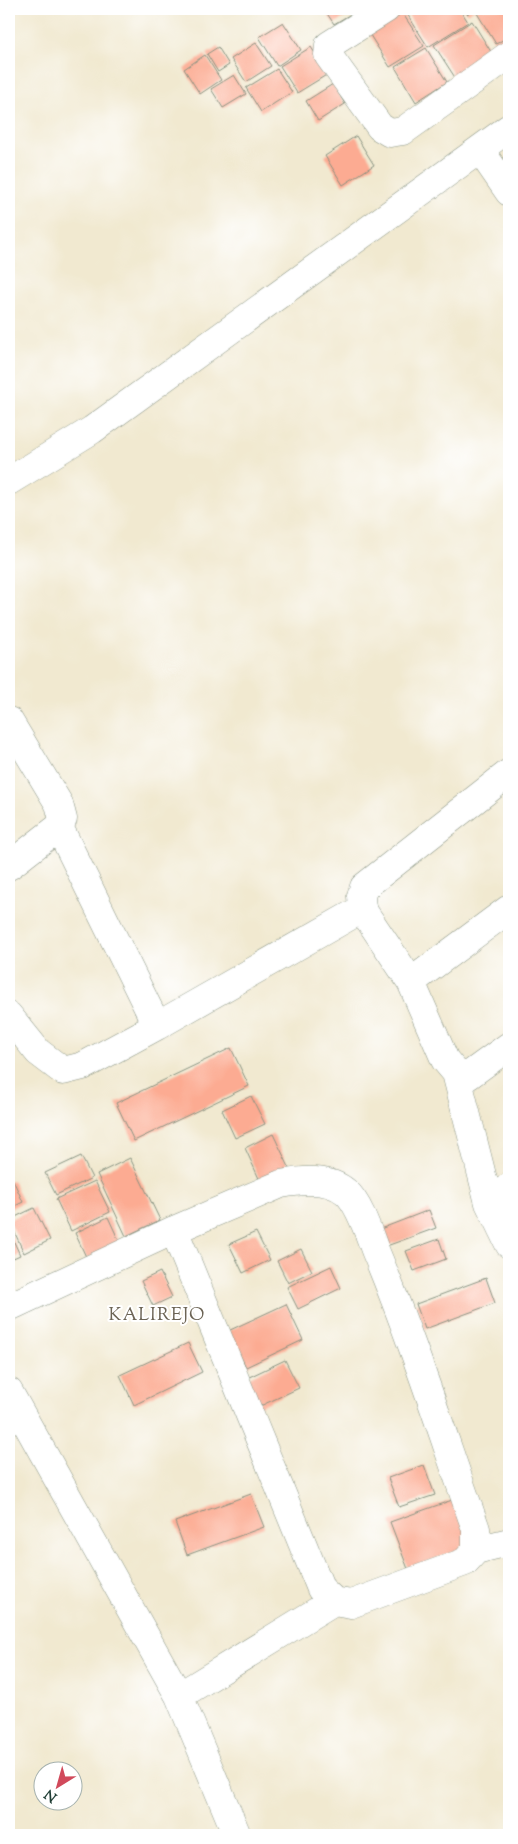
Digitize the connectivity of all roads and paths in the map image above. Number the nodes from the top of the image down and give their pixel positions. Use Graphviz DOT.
graph roads {
  1 [pos="386,9"];
  2 [pos="508,60"];
  3 [pos="509,128"];
  4 [pos="480,150"];
  5 [pos="509,192"];
  6 [pos="9,481"];
  7 [pos="9,721"];
  8 [pos="509,773"];
  9 [pos="59,827"];
  10 [pos="9,866"];
  11 [pos="362,909"];
  12 [pos="509,909"];
  13 [pos="411,982"];
  14 [pos="9,1016"];
  15 [pos="157,1026"];
  16 [pos="509,1046"];
  17 [pos="456,1073"];
  18 [pos="499,1195"];
  19 [pos="174,1230"];
  20 [pos="509,1244"];
  21 [pos="9,1307"];
  22 [pos="9,1392"];
  23 [pos="509,1542"];
  24 [pos="476,1550"];
  25 [pos="334,1601"];
  26 [pos="179,1696"];
  27 [pos="237,1835"];
  1 -- 2 [label="street"];
  3 -- 4 [label="street"];
  4 -- 5 [label="street"];
  4 -- 6 [label="street"];
  7 -- 9 [label="street"];
  8 -- 11 [label="street"];
  9 -- 10 [label="street"];
  9 -- 15 [label="street"];
  11 -- 13 [label="street"];
  11 -- 15 [label="street"];
  12 -- 13 [label="street"];
  13 -- 17 [label="street"];
  14 -- 15 [label="street"];
  16 -- 17 [label="street"];
  17 -- 18 [label="street"];
  18 -- 20 [label="street"];
  19 -- 21 [label="street"];
  19 -- 24 [label="street"];
  19 -- 25 [label="street"];
  22 -- 26 [label="street"];
  23 -- 24 [label="street"];
  24 -- 25 [label="street"];
  25 -- 26 [label="street"];
  26 -- 27 [label="street"];
}
